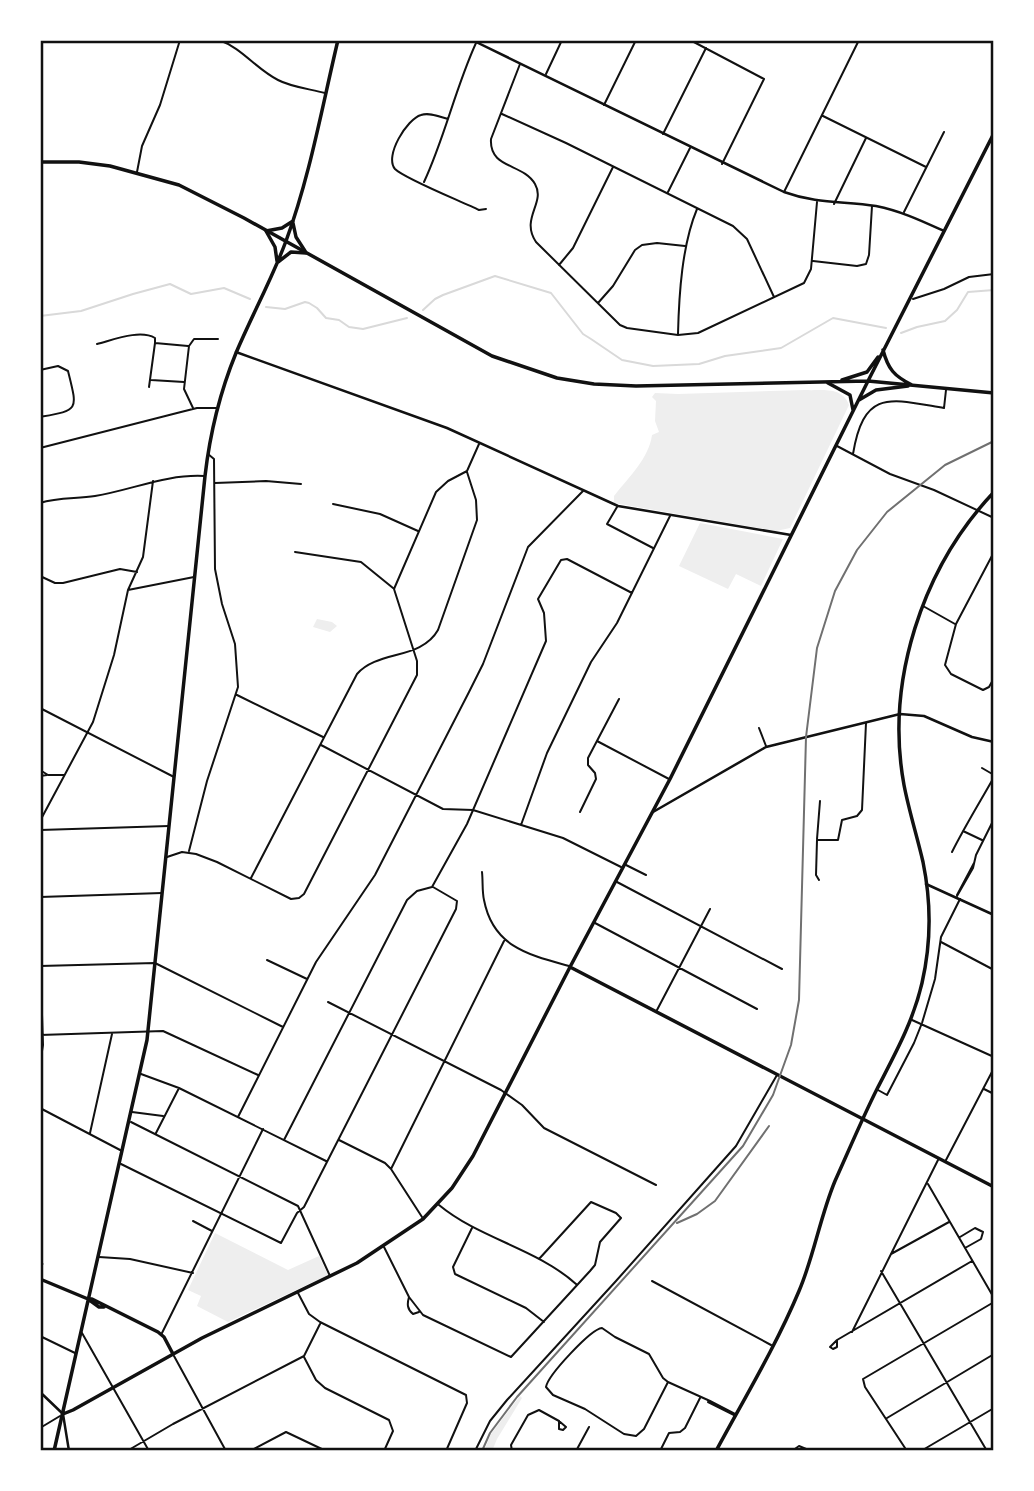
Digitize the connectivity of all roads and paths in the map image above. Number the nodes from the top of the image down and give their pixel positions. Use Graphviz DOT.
graph roads {
  1 [pos="180,40"];
  2 [pos="219,40"];
  3 [pos="338,40"];
  4 [pos="562,40"];
  5 [pos="636,40"];
  6 [pos="690,40"];
  7 [pos="859,40"];
  8 [pos="474,41"];
  9 [pos="706,48"];
  10 [pos="520,64"];
  11 [pos="545,76"];
  12 [pos="325,93"];
  13 [pos="604,105"];
  14 [pos="500,113"];
  15 [pos="822,115"];
  16 [pos="448,119"];
  17 [pos="944,132"];
  18 [pos="994,133"];
  19 [pos="663,134"];
  20 [pos="867,138"];
  21 [pos="690,148"];
  22 [pos="40,162"];
  23 [pos="722,163"];
  24 [pos="614,166"];
  25 [pos="926,167"];
  26 [pos="137,172"];
  27 [pos="423,183"];
  28 [pos="783,192"];
  29 [pos="668,193"];
  30 [pos="817,202"];
  31 [pos="834,204"];
  32 [pos="872,206"];
  33 [pos="697,208"];
  34 [pos="486,209"];
  35 [pos="904,213"];
  36 [pos="293,220"];
  37 [pos="266,231"];
  38 [pos="944,231"];
  39 [pos="286,242"];
  40 [pos="686,247"];
  41 [pos="306,253"];
  42 [pos="812,261"];
  43 [pos="277,263"];
  44 [pos="559,266"];
  45 [pos="994,274"];
  46 [pos="775,298"];
  47 [pos="908,300"];
  48 [pos="598,303"];
  49 [pos="678,335"];
  50 [pos="218,339"];
  51 [pos="155,343"];
  52 [pos="97,344"];
  53 [pos="189,346"];
  54 [pos="883,349"];
  55 [pos="236,352"];
  56 [pos="40,370"];
  57 [pos="150,380"];
  58 [pos="868,381"];
  59 [pos="184,382"];
  60 [pos="826,382"];
  61 [pos="839,382"];
  62 [pos="914,386"];
  63 [pos="149,387"];
  64 [pos="946,389"];
  65 [pos="994,393"];
  66 [pos="858,401"];
  67 [pos="217,408"];
  68 [pos="193,409"];
  69 [pos="853,411"];
  70 [pos="40,418"];
  71 [pos="480,442"];
  72 [pos="836,446"];
  73 [pos="40,448"];
  74 [pos="208,454"];
  75 [pos="853,454"];
  76 [pos="467,471"];
  77 [pos="205,476"];
  78 [pos="153,481"];
  79 [pos="214,483"];
  80 [pos="301,484"];
  81 [pos="583,491"];
  82 [pos="994,492"];
  83 [pos="40,503"];
  84 [pos="333,504"];
  85 [pos="618,506"];
  86 [pos="978,510"];
  87 [pos="671,515"];
  88 [pos="994,518"];
  89 [pos="418,531"];
  90 [pos="791,535"];
  91 [pos="654,548"];
  92 [pos="295,552"];
  93 [pos="994,552"];
  94 [pos="138,572"];
  95 [pos="40,576"];
  96 [pos="195,577"];
  97 [pos="394,589"];
  98 [pos="128,590"];
  99 [pos="632,593"];
  100 [pos="922,606"];
  101 [pos="956,624"];
  102 [pos="413,650"];
  103 [pos="994,678"];
  104 [pos="237,695"];
  105 [pos="619,699"];
  106 [pos="40,708"];
  107 [pos="900,715"];
  108 [pos="866,722"];
  109 [pos="758,728"];
  110 [pos="88,733"];
  111 [pos="324,737"];
  112 [pos="597,741"];
  113 [pos="994,742"];
  114 [pos="320,745"];
  115 [pos="766,747"];
  116 [pos="982,768"];
  117 [pos="40,770"];
  118 [pos="369,770"];
  119 [pos="48,775"];
  120 [pos="65,775"];
  121 [pos="40,776"];
  122 [pos="994,776"];
  123 [pos="175,777"];
  124 [pos="670,779"];
  125 [pos="417,795"];
  126 [pos="820,801"];
  127 [pos="473,810"];
  128 [pos="653,811"];
  129 [pos="580,812"];
  130 [pos="994,819"];
  131 [pos="40,821"];
  132 [pos="522,825"];
  133 [pos="170,826"];
  134 [pos="40,830"];
  135 [pos="963,831"];
  136 [pos="817,840"];
  137 [pos="983,841"];
  138 [pos="188,852"];
  139 [pos="952,852"];
  140 [pos="166,857"];
  141 [pos="624,866"];
  142 [pos="482,872"];
  143 [pos="646,875"];
  144 [pos="251,879"];
  145 [pos="820,880"];
  146 [pos="616,882"];
  147 [pos="926,884"];
  148 [pos="432,887"];
  149 [pos="163,893"];
  150 [pos="40,897"];
  151 [pos="958,898"];
  152 [pos="710,909"];
  153 [pos="994,915"];
  154 [pos="594,922"];
  155 [pos="702,927"];
  156 [pos="504,941"];
  157 [pos="940,942"];
  158 [pos="40,954"];
  159 [pos="267,960"];
  160 [pos="155,963"];
  161 [pos="40,966"];
  162 [pos="570,967"];
  163 [pos="678,968"];
  164 [pos="782,969"];
  165 [pos="994,970"];
  166 [pos="308,979"];
  167 [pos="328,1002"];
  168 [pos="757,1009"];
  169 [pos="656,1011"];
  170 [pos="349,1013"];
  171 [pos="912,1020"];
  172 [pos="922,1023"];
  173 [pos="284,1027"];
  174 [pos="148,1031"];
  175 [pos="113,1033"];
  176 [pos="393,1034"];
  177 [pos="41,1035"];
  178 [pos="994,1057"];
  179 [pos="445,1061"];
  180 [pos="40,1063"];
  181 [pos="994,1068"];
  182 [pos="140,1074"];
  183 [pos="778,1074"];
  184 [pos="259,1075"];
  185 [pos="179,1088"];
  186 [pos="983,1088"];
  187 [pos="877,1089"];
  188 [pos="506,1093"];
  189 [pos="994,1094"];
  190 [pos="40,1108"];
  191 [pos="132,1112"];
  192 [pos="238,1116"];
  193 [pos="164,1117"];
  194 [pos="863,1119"];
  195 [pos="130,1122"];
  196 [pos="262,1129"];
  197 [pos="90,1133"];
  198 [pos="155,1134"];
  199 [pos="338,1139"];
  200 [pos="284,1140"];
  201 [pos="123,1151"];
  202 [pos="939,1158"];
  203 [pos="327,1161"];
  204 [pos="945,1161"];
  205 [pos="120,1163"];
  206 [pos="391,1169"];
  207 [pos="240,1176"];
  208 [pos="927,1183"];
  209 [pos="656,1185"];
  210 [pos="994,1186"];
  211 [pos="439,1204"];
  212 [pos="300,1210"];
  213 [pos="222,1214"];
  214 [pos="423,1219"];
  215 [pos="193,1221"];
  216 [pos="950,1222"];
  217 [pos="472,1227"];
  218 [pos="213,1231"];
  219 [pos="959,1238"];
  220 [pos="384,1246"];
  221 [pos="965,1248"];
  222 [pos="890,1255"];
  223 [pos="98,1257"];
  224 [pos="539,1259"];
  225 [pos="972,1261"];
  226 [pos="43,1264"];
  227 [pos="40,1270"];
  228 [pos="881,1271"];
  229 [pos="193,1273"];
  230 [pos="330,1277"];
  231 [pos="40,1279"];
  232 [pos="652,1281"];
  233 [pos="577,1285"];
  234 [pos="298,1293"];
  235 [pos="409,1297"];
  236 [pos="88,1299"];
  237 [pos="994,1300"];
  238 [pos="900,1303"];
  239 [pos="420,1312"];
  240 [pos="320,1322"];
  241 [pos="544,1322"];
  242 [pos="81,1332"];
  243 [pos="852,1332"];
  244 [pos="161,1334"];
  245 [pos="40,1336"];
  246 [pos="837,1340"];
  247 [pos="923,1343"];
  248 [pos="772,1345"];
  249 [pos="76,1353"];
  250 [pos="173,1354"];
  251 [pos="994,1354"];
  252 [pos="304,1356"];
  253 [pos="668,1382"];
  254 [pos="947,1382"];
  255 [pos="114,1387"];
  256 [pos="40,1392"];
  257 [pos="700,1397"];
  258 [pos="202,1408"];
  259 [pos="994,1408"];
  260 [pos="63,1414"];
  261 [pos="735,1415"];
  262 [pos="886,1418"];
  263 [pos="559,1421"];
  264 [pos="970,1422"];
  265 [pos="589,1426"];
  266 [pos="40,1428"];
  267 [pos="57,1436"];
  268 [pos="67,1436"];
  269 [pos="143,1441"];
  270 [pos="54,1451"];
  271 [pos="69,1451"];
  272 [pos="127,1451"];
  273 [pos="149,1451"];
  274 [pos="226,1451"];
  275 [pos="250,1451"];
  276 [pos="325,1451"];
  277 [pos="384,1451"];
  278 [pos="446,1451"];
  279 [pos="475,1451"];
  280 [pos="512,1451"];
  281 [pos="576,1451"];
  282 [pos="660,1451"];
  283 [pos="716,1451"];
  284 [pos="792,1451"];
  285 [pos="811,1451"];
  286 [pos="907,1451"];
  287 [pos="921,1451"];
  288 [pos="987,1451"];
  1 -- 26 [label="street"];
  2 -- 12 [label="street"];
  3 -- 12 [label="main road"];
  4 -- 11 [label="street"];
  5 -- 13 [label="street"];
  6 -- 9 [label="street"];
  7 -- 15 [label="street"];
  8 -- 10 [label="street"];
  8 -- 16 [label="street"];
  9 -- 19 [label="street"];
  9 -- 23 [label="street"];
  10 -- 11 [label="street"];
  10 -- 14 [label="street"];
  11 -- 13 [label="street"];
  12 -- 36 [label="main road"];
  13 -- 19 [label="street"];
  14 -- 24 [label="street"];
  14 -- 44 [label="street"];
  15 -- 20 [label="street"];
  15 -- 28 [label="street"];
  16 -- 27 [label="street"];
  16 -- 27 [label="street"];
  17 -- 25 [label="street"];
  18 -- 38 [label="main road"];
  19 -- 21 [label="street"];
  20 -- 25 [label="street"];
  20 -- 31 [label="street"];
  21 -- 23 [label="street"];
  21 -- 29 [label="street"];
  22 -- 26 [label="main road"];
  23 -- 28 [label="street"];
  24 -- 29 [label="street"];
  24 -- 44 [label="street"];
  25 -- 35 [label="street"];
  26 -- 37 [label="main road"];
  27 -- 34 [label="street"];
  28 -- 30 [label="street"];
  29 -- 33 [label="street"];
  30 -- 31 [label="street"];
  30 -- 42 [label="street"];
  31 -- 32 [label="street"];
  32 -- 35 [label="street"];
  32 -- 42 [label="street"];
  33 -- 40 [label="street"];
  33 -- 46 [label="street"];
  35 -- 38 [label="street"];
  36 -- 37 [label="main road"];
  36 -- 39 [label="main road"];
  36 -- 41 [label="main road"];
  37 -- 39 [label="main road"];
  37 -- 43 [label="main road"];
  38 -- 47 [label="main road"];
  39 -- 41 [label="main road"];
  39 -- 43 [label="main road"];
  40 -- 48 [label="street"];
  40 -- 49 [label="street"];
  41 -- 43 [label="main road"];
  41 -- 60 [label="main road"];
  42 -- 46 [label="street"];
  43 -- 55 [label="main road"];
  44 -- 48 [label="street"];
  45 -- 47 [label="street"];
  46 -- 49 [label="street"];
  47 -- 54 [label="main road"];
  48 -- 49 [label="street"];
  50 -- 53 [label="street"];
  51 -- 52 [label="street"];
  51 -- 53 [label="street"];
  51 -- 57 [label="street"];
  53 -- 59 [label="street"];
  54 -- 58 [label="main road"];
  54 -- 61 [label="main road"];
  54 -- 62 [label="main road"];
  55 -- 67 [label="main road"];
  55 -- 71 [label="street"];
  56 -- 70 [label="street"];
  57 -- 59 [label="street"];
  57 -- 63 [label="street"];
  58 -- 61 [label="main road"];
  58 -- 62 [label="main road"];
  58 -- 66 [label="main road"];
  59 -- 68 [label="street"];
  60 -- 61 [label="main road"];
  60 -- 69 [label="main road"];
  62 -- 64 [label="main road"];
  62 -- 66 [label="main road"];
  64 -- 65 [label="main road"];
  64 -- 75 [label="street"];
  66 -- 69 [label="main road"];
  67 -- 68 [label="street"];
  67 -- 74 [label="main road"];
  68 -- 73 [label="street"];
  69 -- 72 [label="main road"];
  71 -- 76 [label="street"];
  71 -- 81 [label="street"];
  72 -- 75 [label="street"];
  72 -- 90 [label="main road"];
  74 -- 77 [label="main road"];
  74 -- 79 [label="street"];
  75 -- 86 [label="street"];
  76 -- 89 [label="street"];
  76 -- 102 [label="street"];
  77 -- 78 [label="street"];
  77 -- 96 [label="main road"];
  78 -- 83 [label="street"];
  78 -- 94 [label="street"];
  79 -- 80 [label="street"];
  79 -- 104 [label="street"];
  81 -- 85 [label="street"];
  81 -- 125 [label="street"];
  82 -- 86 [label="main road"];
  84 -- 89 [label="street"];
  85 -- 87 [label="street"];
  85 -- 91 [label="street"];
  86 -- 88 [label="street"];
  86 -- 100 [label="main road"];
  87 -- 90 [label="street"];
  87 -- 91 [label="street"];
  89 -- 97 [label="street"];
  90 -- 124 [label="main road"];
  91 -- 99 [label="street"];
  92 -- 97 [label="street"];
  93 -- 101 [label="street"];
  94 -- 95 [label="street"];
  94 -- 98 [label="street"];
  96 -- 98 [label="street"];
  96 -- 123 [label="main road"];
  97 -- 102 [label="street"];
  98 -- 110 [label="street"];
  99 -- 127 [label="street"];
  99 -- 132 [label="street"];
  100 -- 101 [label="street"];
  100 -- 107 [label="main road"];
  101 -- 103 [label="street"];
  102 -- 111 [label="street"];
  102 -- 118 [label="street"];
  104 -- 111 [label="street"];
  104 -- 138 [label="street"];
  105 -- 112 [label="street"];
  106 -- 110 [label="street"];
  107 -- 108 [label="street"];
  107 -- 113 [label="street"];
  107 -- 147 [label="main road"];
  108 -- 115 [label="street"];
  108 -- 136 [label="street"];
  109 -- 115 [label="street"];
  110 -- 120 [label="street"];
  110 -- 123 [label="street"];
  111 -- 114 [label="street"];
  112 -- 124 [label="street"];
  112 -- 129 [label="street"];
  114 -- 118 [label="street"];
  114 -- 144 [label="street"];
  115 -- 128 [label="street"];
  116 -- 122 [label="street"];
  117 -- 119 [label="street"];
  118 -- 125 [label="street"];
  118 -- 144 [label="street"];
  119 -- 120 [label="street"];
  119 -- 121 [label="street"];
  120 -- 131 [label="street"];
  122 -- 135 [label="street"];
  123 -- 133 [label="main road"];
  124 -- 128 [label="main road"];
  125 -- 127 [label="street"];
  125 -- 166 [label="street"];
  126 -- 136 [label="street"];
  127 -- 132 [label="street"];
  127 -- 148 [label="street"];
  128 -- 141 [label="main road"];
  130 -- 137 [label="street"];
  132 -- 141 [label="street"];
  133 -- 134 [label="street"];
  133 -- 140 [label="main road"];
  135 -- 137 [label="street"];
  135 -- 139 [label="street"];
  136 -- 145 [label="street"];
  137 -- 151 [label="street"];
  138 -- 140 [label="street"];
  138 -- 144 [label="street"];
  140 -- 149 [label="main road"];
  141 -- 143 [label="street"];
  141 -- 146 [label="main road"];
  142 -- 156 [label="street"];
  146 -- 154 [label="main road"];
  146 -- 155 [label="street"];
  147 -- 151 [label="street"];
  147 -- 171 [label="main road"];
  148 -- 170 [label="street"];
  148 -- 176 [label="street"];
  149 -- 150 [label="street"];
  149 -- 160 [label="main road"];
  151 -- 153 [label="street"];
  151 -- 157 [label="street"];
  152 -- 155 [label="street"];
  154 -- 162 [label="main road"];
  154 -- 163 [label="street"];
  155 -- 163 [label="street"];
  155 -- 164 [label="street"];
  156 -- 162 [label="street"];
  156 -- 179 [label="street"];
  157 -- 165 [label="street"];
  157 -- 172 [label="street"];
  158 -- 161 [label="street"];
  159 -- 166 [label="street"];
  160 -- 161 [label="street"];
  160 -- 173 [label="street"];
  160 -- 174 [label="main road"];
  161 -- 177 [label="street"];
  162 -- 169 [label="main road"];
  162 -- 188 [label="main road"];
  163 -- 168 [label="street"];
  163 -- 169 [label="street"];
  166 -- 173 [label="street"];
  167 -- 170 [label="street"];
  169 -- 183 [label="main road"];
  170 -- 176 [label="street"];
  170 -- 200 [label="street"];
  171 -- 172 [label="street"];
  171 -- 187 [label="main road"];
  172 -- 178 [label="street"];
  172 -- 187 [label="street"];
  173 -- 184 [label="street"];
  174 -- 175 [label="street"];
  174 -- 182 [label="main road"];
  174 -- 184 [label="street"];
  175 -- 177 [label="street"];
  175 -- 197 [label="street"];
  176 -- 179 [label="street"];
  176 -- 199 [label="street"];
  177 -- 180 [label="street"];
  179 -- 188 [label="street"];
  179 -- 206 [label="street"];
  181 -- 186 [label="street"];
  182 -- 185 [label="street"];
  182 -- 191 [label="main road"];
  183 -- 194 [label="main road"];
  183 -- 279 [label="street"];
  184 -- 192 [label="street"];
  185 -- 192 [label="street"];
  185 -- 193 [label="street"];
  186 -- 189 [label="street"];
  186 -- 204 [label="street"];
  187 -- 194 [label="main road"];
  188 -- 209 [label="street"];
  188 -- 211 [label="main road"];
  190 -- 197 [label="street"];
  191 -- 193 [label="street"];
  191 -- 195 [label="main road"];
  192 -- 196 [label="street"];
  193 -- 198 [label="street"];
  194 -- 202 [label="main road"];
  194 -- 248 [label="main road"];
  195 -- 198 [label="street"];
  195 -- 201 [label="main road"];
  196 -- 200 [label="street"];
  196 -- 207 [label="street"];
  197 -- 201 [label="street"];
  198 -- 207 [label="street"];
  199 -- 203 [label="street"];
  199 -- 206 [label="street"];
  200 -- 203 [label="street"];
  201 -- 205 [label="main road"];
  202 -- 204 [label="main road"];
  202 -- 208 [label="street"];
  203 -- 212 [label="street"];
  204 -- 210 [label="main road"];
  205 -- 213 [label="street"];
  205 -- 223 [label="main road"];
  206 -- 214 [label="street"];
  207 -- 212 [label="street"];
  207 -- 213 [label="street"];
  208 -- 216 [label="street"];
  208 -- 222 [label="street"];
  211 -- 214 [label="main road"];
  211 -- 217 [label="street"];
  212 -- 213 [label="street"];
  212 -- 230 [label="street"];
  213 -- 218 [label="street"];
  214 -- 220 [label="main road"];
  215 -- 218 [label="street"];
  216 -- 219 [label="street"];
  216 -- 222 [label="street"];
  217 -- 224 [label="street"];
  217 -- 241 [label="street"];
  218 -- 229 [label="street"];
  219 -- 221 [label="street"];
  219 -- 221 [label="street"];
  220 -- 230 [label="main road"];
  220 -- 235 [label="street"];
  221 -- 225 [label="street"];
  222 -- 228 [label="street"];
  223 -- 229 [label="street"];
  223 -- 236 [label="main road"];
  224 -- 233 [label="street"];
  224 -- 233 [label="street"];
  225 -- 237 [label="street"];
  225 -- 238 [label="street"];
  226 -- 227 [label="lane"];
  228 -- 238 [label="street"];
  228 -- 243 [label="street"];
  229 -- 244 [label="street"];
  230 -- 234 [label="main road"];
  231 -- 236 [label="main road"];
  232 -- 248 [label="street"];
  233 -- 241 [label="street"];
  234 -- 240 [label="street"];
  234 -- 250 [label="main road"];
  235 -- 239 [label="street"];
  235 -- 239 [label="street"];
  236 -- 242 [label="main road"];
  236 -- 244 [label="main road"];
  237 -- 247 [label="street"];
  238 -- 243 [label="street"];
  238 -- 247 [label="street"];
  239 -- 241 [label="street"];
  240 -- 252 [label="street"];
  240 -- 278 [label="street"];
  242 -- 249 [label="main road"];
  242 -- 255 [label="street"];
  243 -- 246 [label="street"];
  244 -- 250 [label="main road"];
  245 -- 249 [label="street"];
  247 -- 254 [label="street"];
  247 -- 262 [label="street"];
  248 -- 261 [label="main road"];
  249 -- 260 [label="main road"];
  250 -- 255 [label="main road"];
  250 -- 258 [label="street"];
  251 -- 254 [label="street"];
  252 -- 258 [label="street"];
  252 -- 277 [label="street"];
  253 -- 253 [label="street"];
  253 -- 257 [label="street"];
  254 -- 262 [label="street"];
  254 -- 264 [label="street"];
  255 -- 260 [label="main road"];
  255 -- 269 [label="street"];
  256 -- 260 [label="street"];
  257 -- 261 [label="street"];
  257 -- 282 [label="street"];
  258 -- 269 [label="street"];
  258 -- 274 [label="street"];
  259 -- 264 [label="street"];
  260 -- 266 [label="street"];
  260 -- 267 [label="main road"];
  260 -- 268 [label="street"];
  261 -- 283 [label="main road"];
  262 -- 286 [label="street"];
  263 -- 280 [label="street"];
  264 -- 287 [label="street"];
  264 -- 288 [label="street"];
  265 -- 281 [label="street"];
  267 -- 268 [label="street"];
  267 -- 270 [label="main road"];
  268 -- 271 [label="street"];
  269 -- 272 [label="street"];
  269 -- 273 [label="street"];
  275 -- 276 [label="street"];
  284 -- 285 [label="street"];
}
